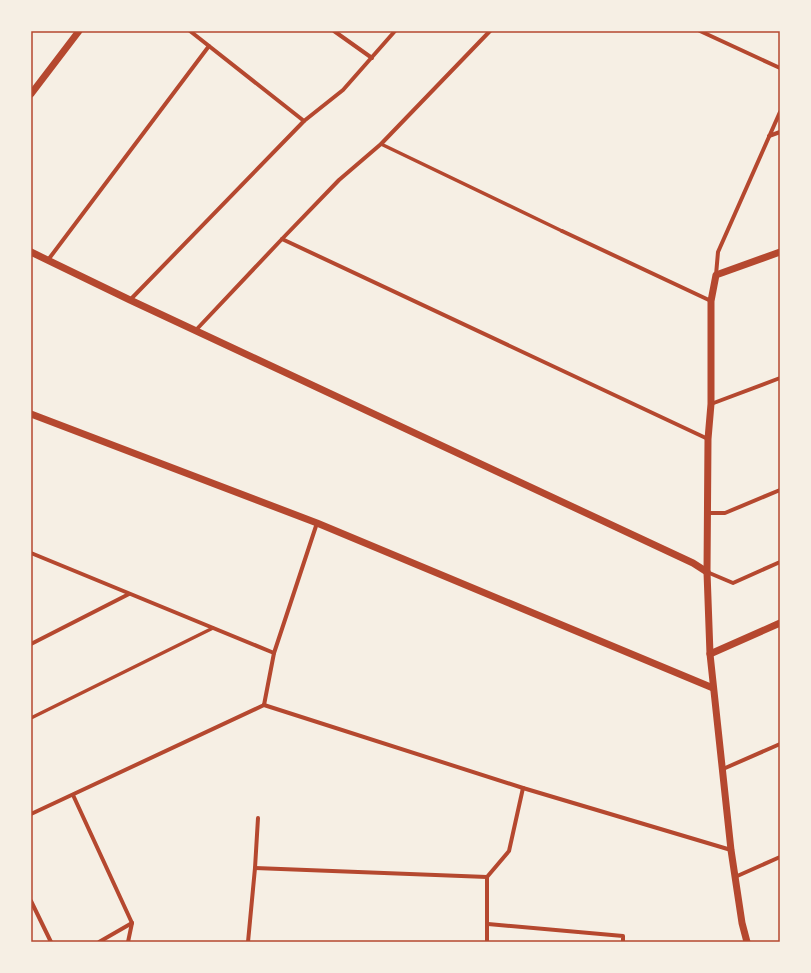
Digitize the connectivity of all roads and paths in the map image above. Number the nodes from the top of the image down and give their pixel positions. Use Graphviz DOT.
graph roads {
  1 [pos="78,31"];
  2 [pos="190,31"];
  3 [pos="334,31"];
  4 [pos="395,31"];
  5 [pos="490,31"];
  6 [pos="700,31"];
  7 [pos="208,46"];
  8 [pos="372,58"];
  9 [pos="780,68"];
  10 [pos="31,94"];
  11 [pos="780,112"];
  12 [pos="304,121"];
  13 [pos="780,132"];
  14 [pos="769,136"];
  15 [pos="381,144"];
  16 [pos="562,231"];
  17 [pos="282,239"];
  18 [pos="31,252"];
  19 [pos="780,252"];
  20 [pos="48,260"];
  21 [pos="716,275"];
  22 [pos="130,300"];
  23 [pos="711,301"];
  24 [pos="196,330"];
  25 [pos="780,378"];
  26 [pos="711,404"];
  27 [pos="31,414"];
  28 [pos="708,439"];
  29 [pos="780,490"];
  30 [pos="708,513"];
  31 [pos="317,523"];
  32 [pos="31,553"];
  33 [pos="780,562"];
  34 [pos="707,572"];
  35 [pos="129,594"];
  36 [pos="780,623"];
  37 [pos="213,628"];
  38 [pos="31,644"];
  39 [pos="274,653"];
  40 [pos="710,654"];
  41 [pos="713,688"];
  42 [pos="264,705"];
  43 [pos="31,718"];
  44 [pos="780,744"];
  45 [pos="723,769"];
  46 [pos="523,788"];
  47 [pos="72,795"];
  48 [pos="31,814"];
  49 [pos="258,818"];
  50 [pos="731,850"];
  51 [pos="780,857"];
  52 [pos="255,868"];
  53 [pos="735,877"];
  54 [pos="487,878"];
  55 [pos="31,901"];
  56 [pos="132,923"];
  57 [pos="488,924"];
  58 [pos="51,942"];
  59 [pos="98,942"];
  60 [pos="128,942"];
  61 [pos="248,942"];
  62 [pos="487,942"];
  63 [pos="623,942"];
  64 [pos="747,942"];
  1 -- 10 [label="street"];
  2 -- 7 [label="street"];
  3 -- 8 [label="street"];
  4 -- 8 [label="street"];
  5 -- 15 [label="street"];
  6 -- 9 [label="street"];
  7 -- 12 [label="street"];
  7 -- 20 [label="street"];
  8 -- 12 [label="street"];
  11 -- 14 [label="street"];
  12 -- 22 [label="street"];
  13 -- 14 [label="street"];
  14 -- 21 [label="street"];
  15 -- 16 [label="street"];
  15 -- 17 [label="street"];
  16 -- 23 [label="street"];
  17 -- 24 [label="street"];
  17 -- 28 [label="street"];
  18 -- 20 [label="street"];
  19 -- 21 [label="street"];
  20 -- 22 [label="street"];
  21 -- 23 [label="street"];
  22 -- 24 [label="street"];
  23 -- 26 [label="street"];
  24 -- 34 [label="street"];
  25 -- 26 [label="street"];
  26 -- 28 [label="street"];
  27 -- 31 [label="street"];
  28 -- 30 [label="street"];
  29 -- 30 [label="street"];
  30 -- 34 [label="street"];
  31 -- 39 [label="street"];
  31 -- 41 [label="street"];
  32 -- 35 [label="street"];
  33 -- 34 [label="street"];
  34 -- 40 [label="street"];
  35 -- 37 [label="street"];
  35 -- 38 [label="street"];
  36 -- 40 [label="street"];
  37 -- 39 [label="street"];
  37 -- 43 [label="street"];
  39 -- 42 [label="street"];
  40 -- 41 [label="street"];
  41 -- 45 [label="street"];
  42 -- 46 [label="street"];
  42 -- 47 [label="street"];
  44 -- 45 [label="street"];
  45 -- 50 [label="street"];
  46 -- 50 [label="street"];
  46 -- 54 [label="street"];
  47 -- 48 [label="street"];
  47 -- 56 [label="street"];
  49 -- 52 [label="street"];
  50 -- 53 [label="street"];
  51 -- 53 [label="street"];
  52 -- 54 [label="street"];
  52 -- 61 [label="street"];
  53 -- 64 [label="street"];
  54 -- 57 [label="street"];
  55 -- 58 [label="street"];
  56 -- 59 [label="street"];
  56 -- 60 [label="street"];
  57 -- 62 [label="street"];
  57 -- 63 [label="street"];
}
